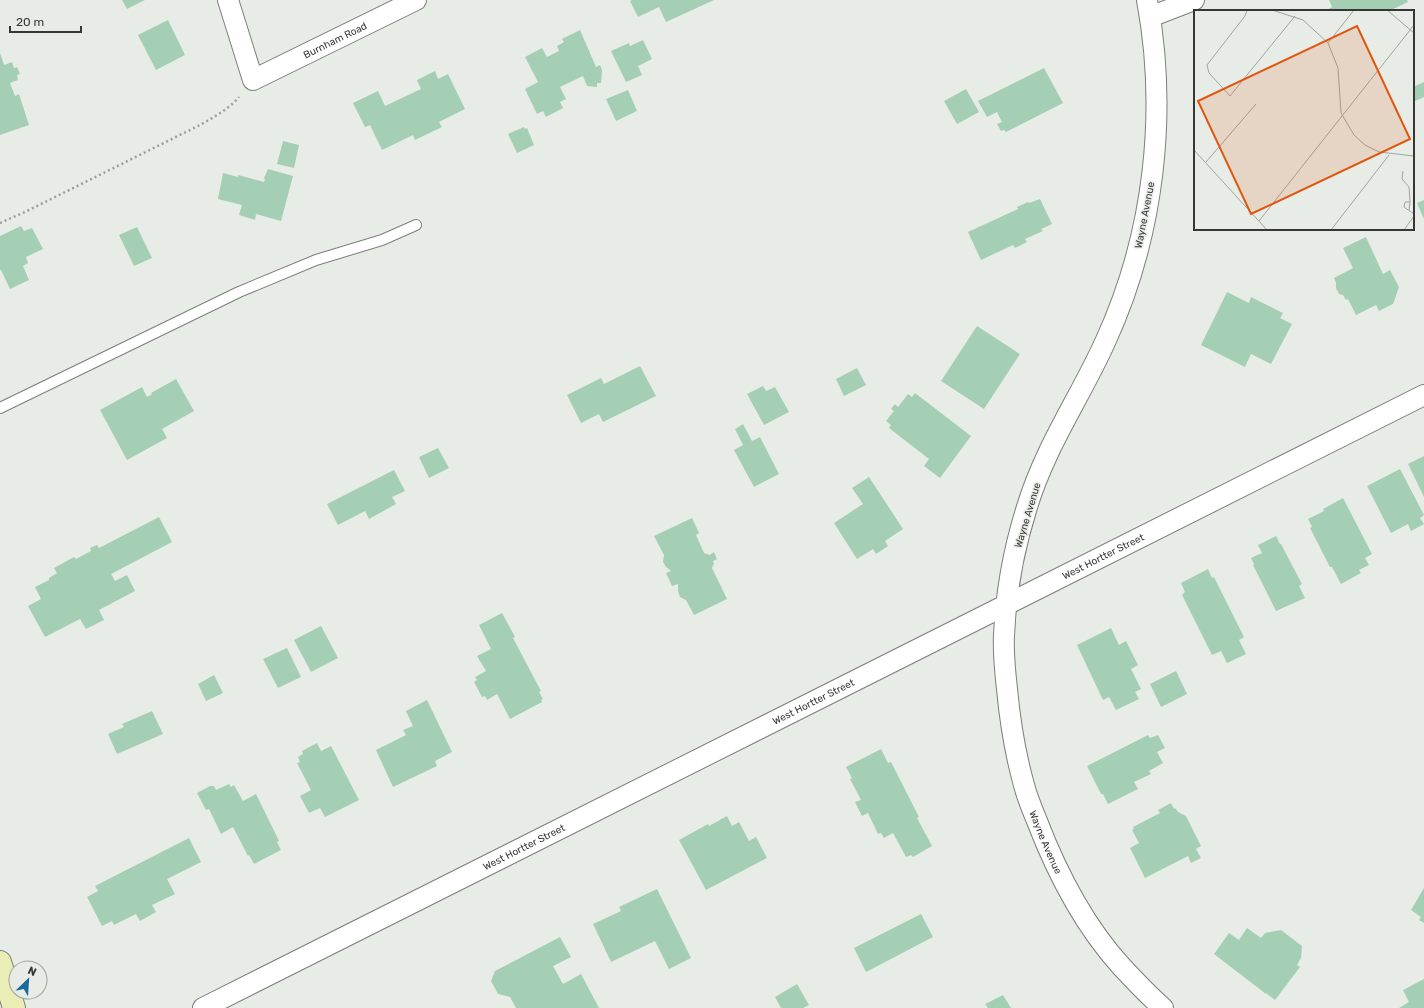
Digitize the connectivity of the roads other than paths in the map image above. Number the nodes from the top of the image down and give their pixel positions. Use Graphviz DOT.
graph roads {
  1 [pos="228,0"];
  2 [pos="416,0"];
  3 [pos="1194,0"];
  4 [pos="1148,9"];
  5 [pos="416,225"];
  6 [pos="1424,395"];
  7 [pos="0,408"];
  8 [pos="1006,605"];
  9 [pos="0,962"];
  10 [pos="14,1008"];
  11 [pos="203,1008"];
  12 [pos="1163,1008"];
  1 -- 2 [label="street, Burnham Road"];
  3 -- 4 [label="street"];
  4 -- 8 [label="street, Wayne Avenue"];
  5 -- 7 [label="lane"];
  6 -- 8 [label="street, West Hortter Street"];
  8 -- 11 [label="street, West Hortter Street"];
  8 -- 12 [label="street, Wayne Avenue"];
  9 -- 10 [label="street"];
}
